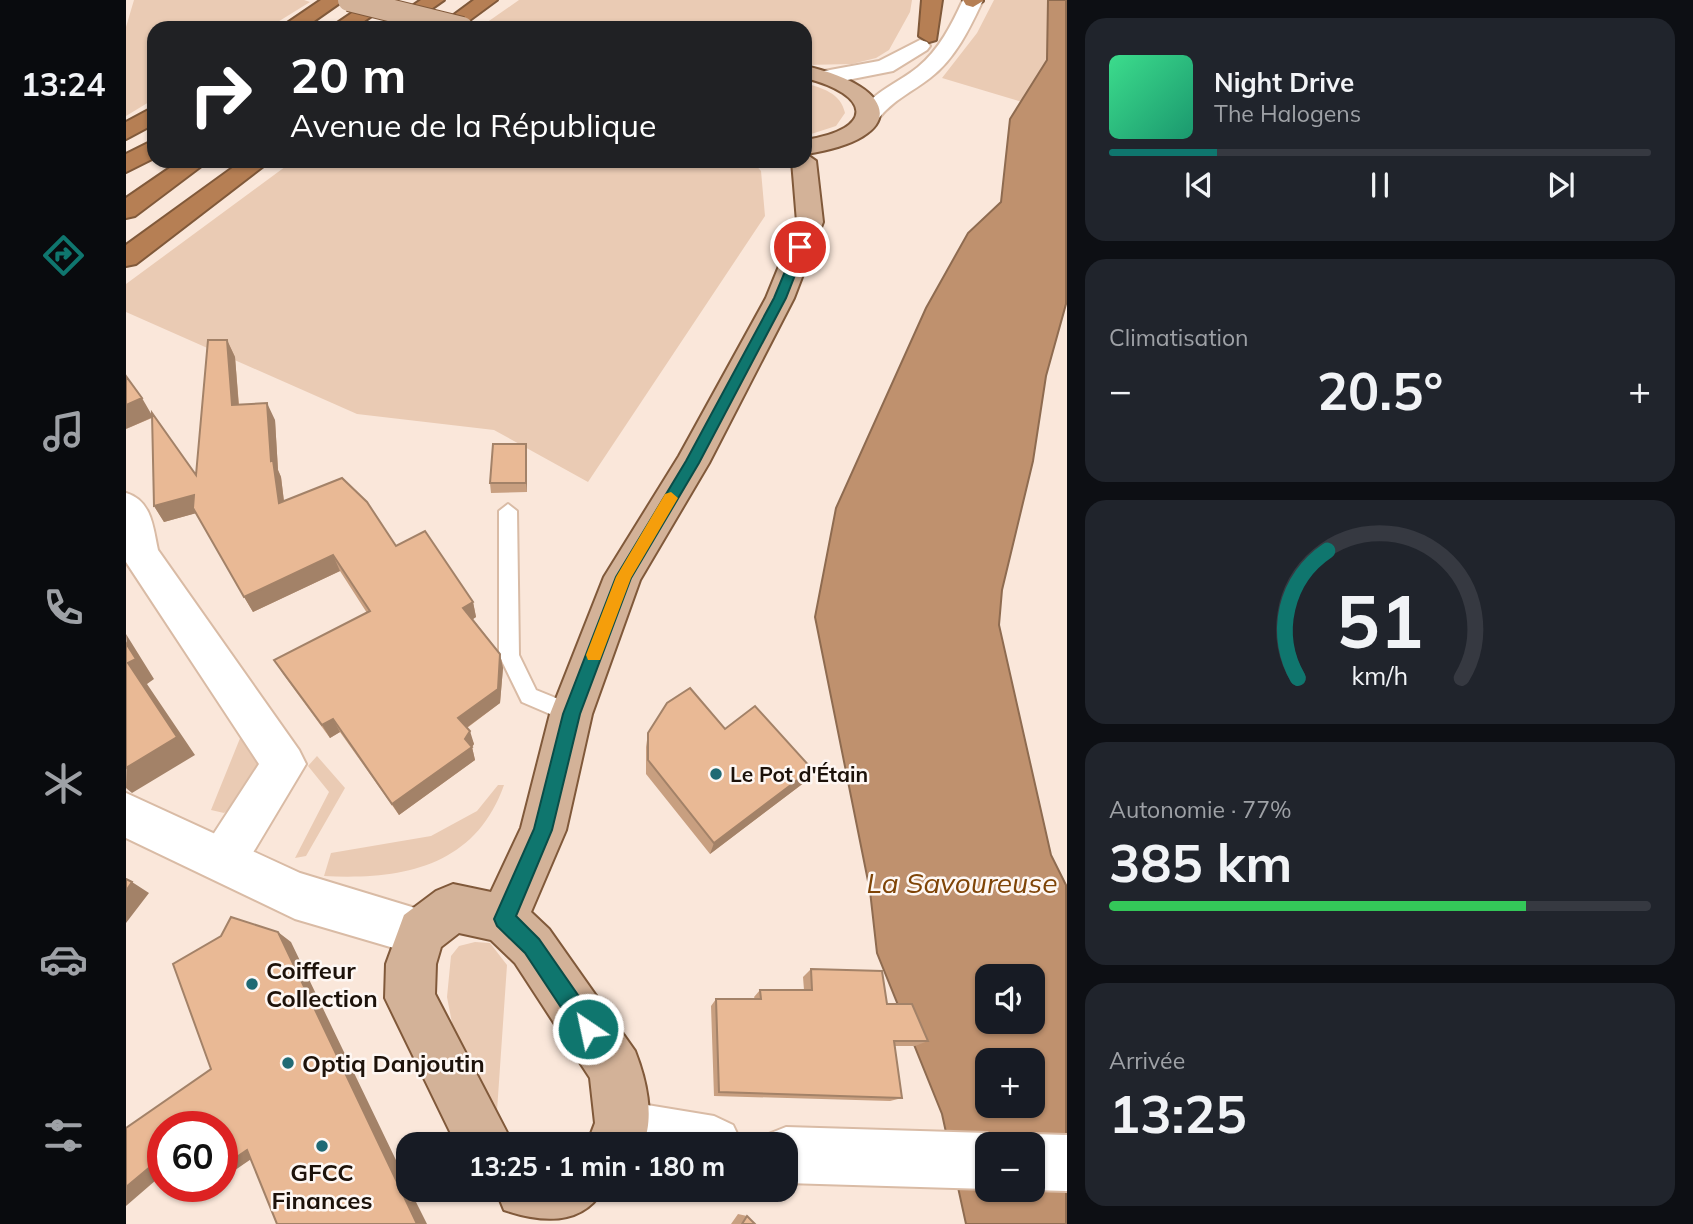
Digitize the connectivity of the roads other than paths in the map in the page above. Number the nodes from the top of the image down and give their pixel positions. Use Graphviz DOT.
graph roads {
  1 [pos="334,0"];
  2 [pos="349,0"];
  3 [pos="385,0"];
  4 [pos="434,0"];
  5 [pos="487,0"];
  6 [pos="932,0"];
  7 [pos="948,0"];
  8 [pos="973,0"];
  9 [pos="301,21"];
  10 [pos="351,21"];
  11 [pos="401,21"];
  12 [pos="434,21"];
  13 [pos="456,21"];
  14 [pos="929,36"];
  15 [pos="816,75"];
  16 [pos="870,114"];
  17 [pos="147,118"];
  18 [pos="126,132"];
  19 [pos="812,146"];
  20 [pos="147,152"];
  21 [pos="126,165"];
  22 [pos="186,168"];
  23 [pos="248,168"];
  24 [pos="805,168"];
  25 [pos="126,210"];
  26 [pos="126,258"];
  27 [pos="126,506"];
  28 [pos="509,511"];
  29 [pos="571,714"];
  30 [pos="126,815"];
  31 [pos="223,860"];
  32 [pos="504,919"];
  33 [pos="421,932"];
  34 [pos="479,1132"];
  35 [pos="618,1132"];
  36 [pos="798,1154"];
  37 [pos="975,1161"];
  38 [pos="1045,1162"];
  39 [pos="1066,1163"];
  1 -- 9 [label="highway"];
  2 -- 12 [label="main road, bridge"];
  3 -- 10 [label="highway"];
  4 -- 11 [label="highway"];
  5 -- 13 [label="highway"];
  6 -- 14 [label="highway"];
  7 -- 14 [label="street"];
  8 -- 16 [label="street"];
  14 -- 15 [label="street"];
  15 -- 16 [label="main road"];
  16 -- 19 [label="main road"];
  17 -- 18 [label="highway"];
  20 -- 21 [label="highway"];
  22 -- 25 [label="highway"];
  23 -- 26 [label="highway"];
  24 -- 29 [label="main road"];
  27 -- 31 [label="street"];
  28 -- 29 [label="lane"];
  29 -- 32 [label="main road"];
  30 -- 31 [label="street"];
  31 -- 33 [label="street"];
  32 -- 33 [label="main road"];
  32 -- 35 [label="main road"];
  33 -- 34 [label="main road"];
  36 -- 37 [label="street"];
  38 -- 39 [label="street"];
}
